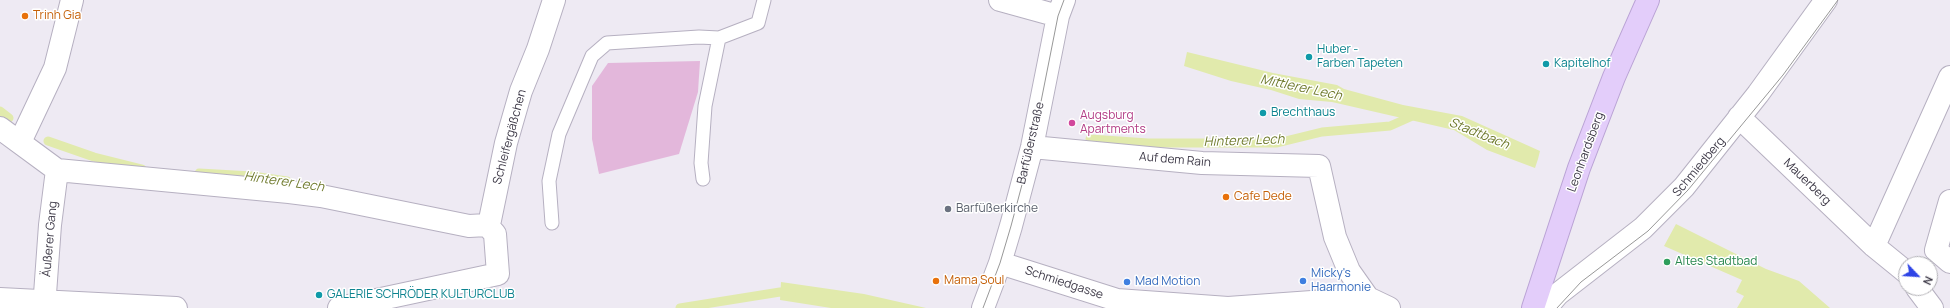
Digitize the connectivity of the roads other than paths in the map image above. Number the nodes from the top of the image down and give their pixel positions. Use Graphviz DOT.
graph roads {
  1 [pos="72,0"];
  2 [pos="554,0"];
  3 [pos="764,0"];
  4 [pos="1000,0"];
  5 [pos="1648,0"];
  6 [pos="1826,0"];
  7 [pos="1061,8"];
  8 [pos="719,38"];
  9 [pos="1950,77"];
  10 [pos="1739,118"];
  11 [pos="0,128"];
  12 [pos="20,142"];
  13 [pos="1032,147"];
  14 [pos="1319,166"];
  15 [pos="57,170"];
  16 [pos="703,179"];
  17 [pos="1950,201"];
  18 [pos="552,223"];
  19 [pos="487,225"];
  20 [pos="1874,246"];
  21 [pos="1950,262"];
  22 [pos="1000,263"];
  23 [pos="1898,266"];
  24 [pos="1924,296"];
  25 [pos="1368,298"];
  26 [pos="0,299"];
  27 [pos="44,305"];
  28 [pos="176,308"];
  29 [pos="339,308"];
  30 [pos="983,308"];
  31 [pos="1389,308"];
  32 [pos="1533,308"];
  33 [pos="1546,308"];
  34 [pos="1932,308"];
  1 -- 12 [label="street"];
  2 -- 19 [label="street, Schleifergäßchen"];
  3 -- 8 [label="lane"];
  4 -- 7 [label="street"];
  5 -- 32 [label="street, Leonhardsberg"];
  6 -- 10 [label="street, Schmiedberg"];
  7 -- 13 [label="street, Barfüßerstraße"];
  8 -- 16 [label="lane"];
  8 -- 18 [label="lane"];
  9 -- 20 [label="street"];
  10 -- 20 [label="street, Mauerberg"];
  10 -- 33 [label="street, Schmiedberg"];
  11 -- 12 [label="street"];
  12 -- 15 [label="street"];
  13 -- 14 [label="street, Auf dem Rain"];
  13 -- 22 [label="street, Barfüßerstraße"];
  14 -- 25 [label="street, Schmiedgasse"];
  15 -- 19 [label="street"];
  15 -- 27 [label="street, Äußerer Gang"];
  17 -- 21 [label="street"];
  19 -- 29 [label="street"];
  20 -- 23 [label="street, Mauerberg"];
  22 -- 25 [label="street, Schmiedgasse"];
  22 -- 30 [label="street, Barfüßerstraße"];
  24 -- 34 [label="street"];
  25 -- 31 [label="street, Schmiedgasse"];
  26 -- 27 [label="street"];
  27 -- 28 [label="street"];
}
